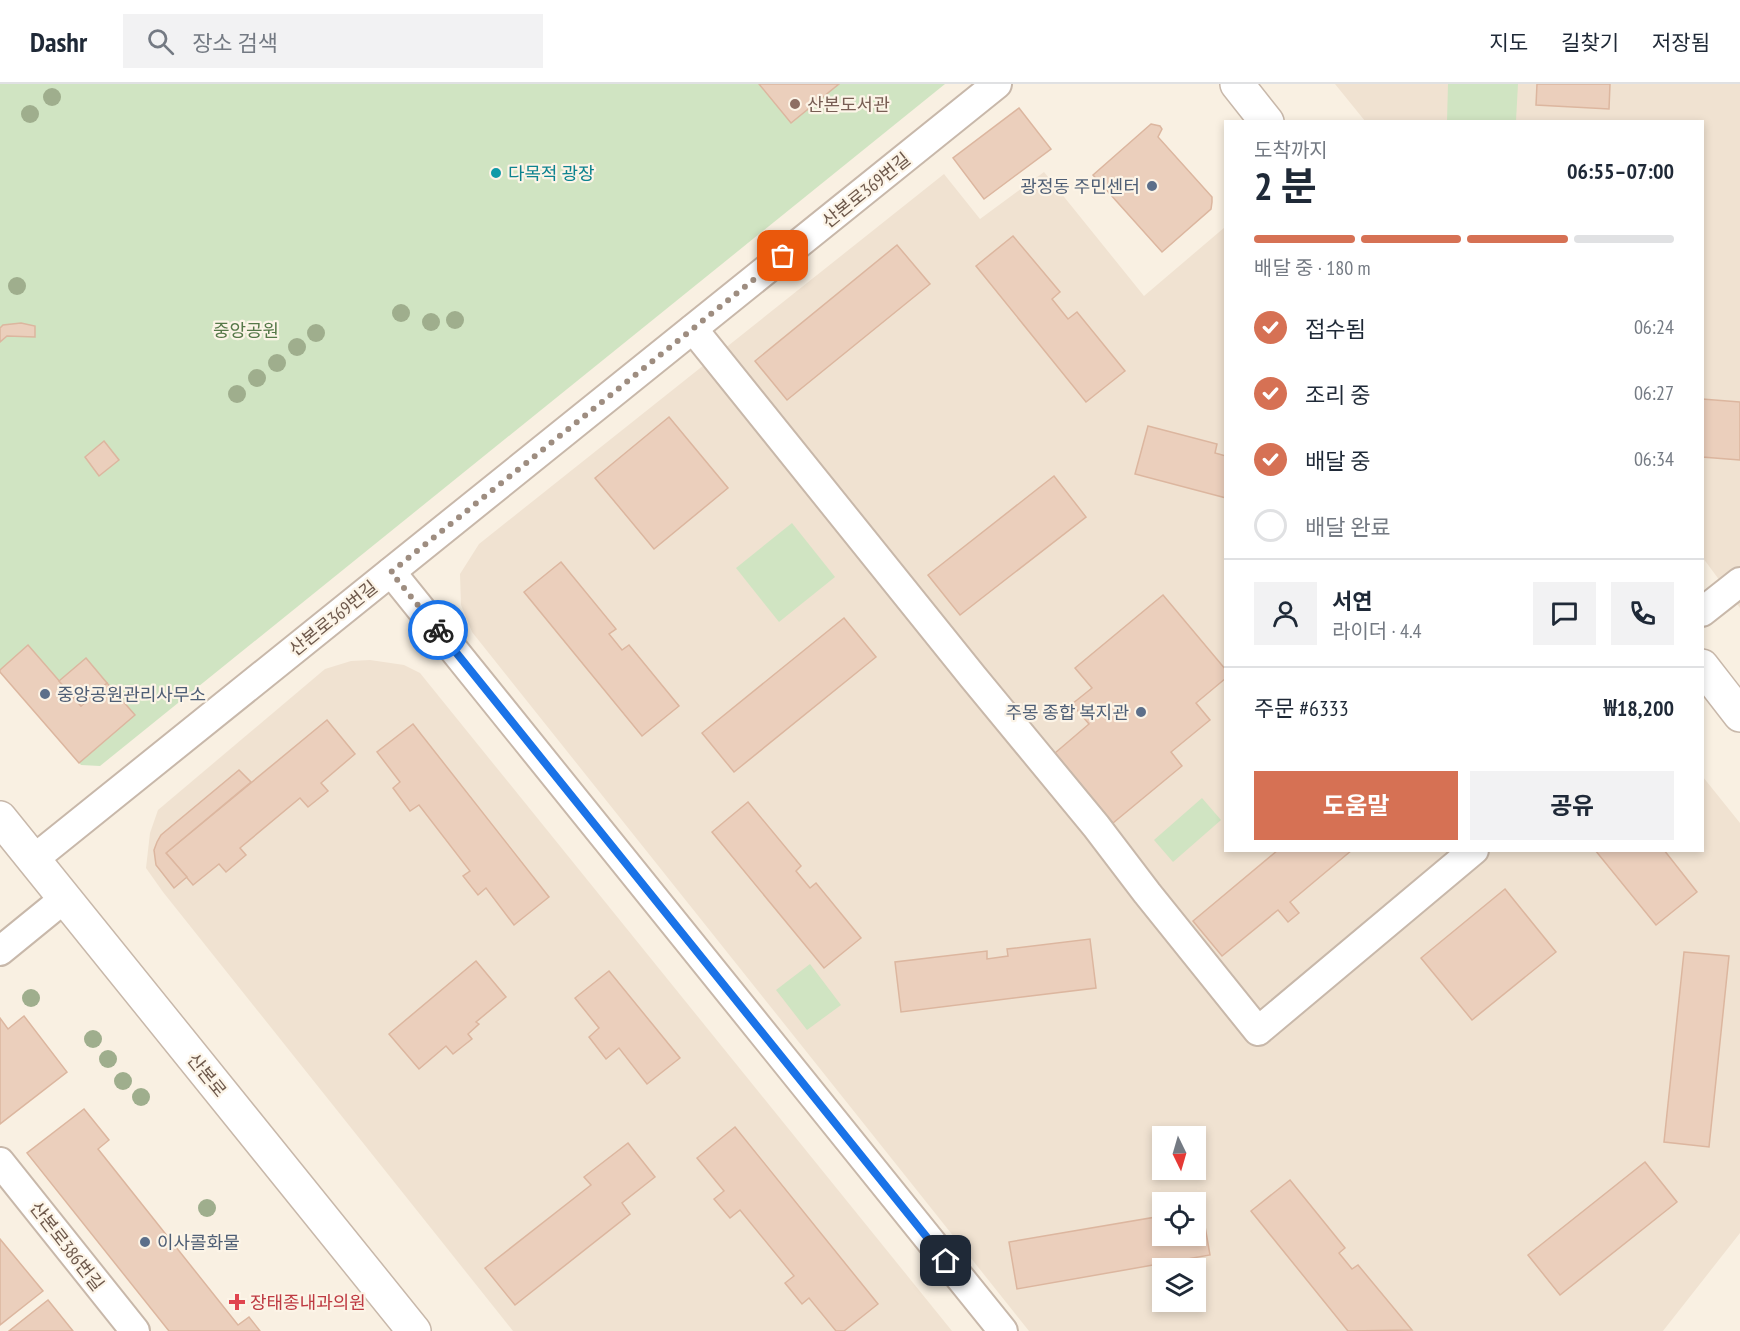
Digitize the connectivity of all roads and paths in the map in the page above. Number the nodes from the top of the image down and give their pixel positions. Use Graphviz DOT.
graph roads {
  1 [pos="997,84"];
  2 [pos="1237,84"];
  3 [pos="1265,120"];
  4 [pos="693,329"];
  5 [pos="391,572"];
  6 [pos="1740,582"];
  7 [pos="1704,610"];
  8 [pos="1704,669"];
  9 [pos="1740,715"];
  10 [pos="0,818"];
  11 [pos="1472,852"];
  12 [pos="34,859"];
  13 [pos="65,898"];
  14 [pos="0,951"];
  15 [pos="0,1162"];
  16 [pos="135,1331"];
  17 [pos="414,1331"];
  18 [pos="1003,1331"];
  1 -- 4 [label="street, 산본로369번길"];
  2 -- 3 [label="street"];
  4 -- 5 [label="street, 산본로369번길"];
  4 -- 11 [label="street"];
  5 -- 12 [label="street, 산본로369번길"];
  5 -- 18 [label="street"];
  6 -- 7 [label="street"];
  8 -- 9 [label="street"];
  10 -- 12 [label="street, 산본로"];
  12 -- 13 [label="street, 산본로"];
  13 -- 14 [label="street"];
  13 -- 17 [label="street, 산본로"];
  15 -- 16 [label="street, 산본로386번길"];
}
